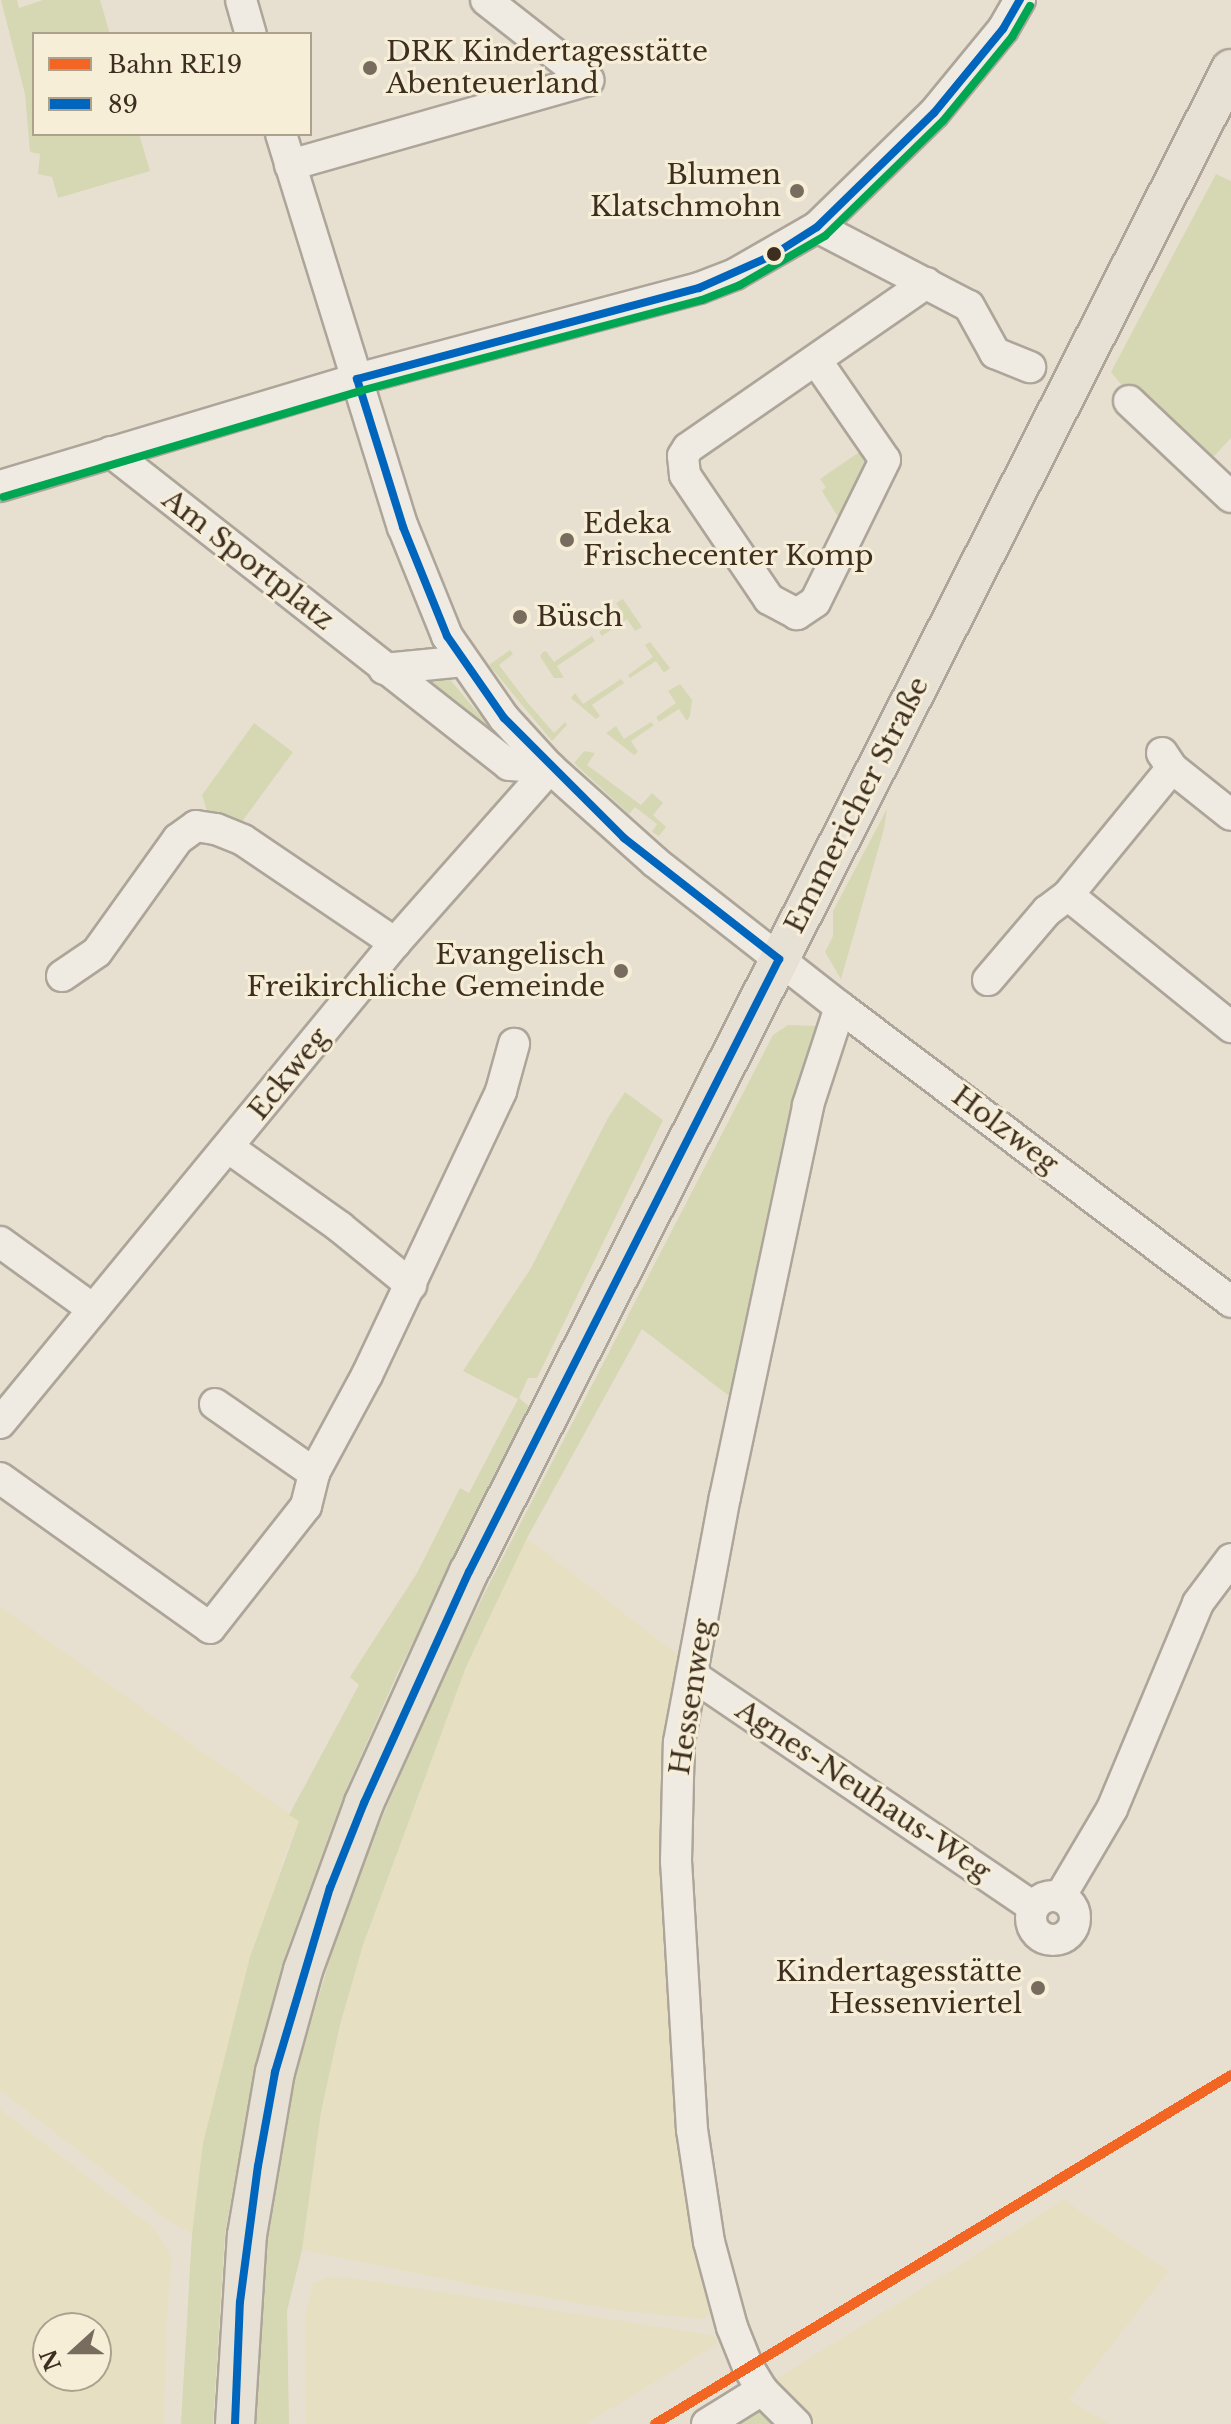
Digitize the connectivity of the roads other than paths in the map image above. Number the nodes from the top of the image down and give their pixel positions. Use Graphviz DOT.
graph roads {
  1 [pos="241,0"];
  2 [pos="486,0"];
  3 [pos="1020,0"];
  4 [pos="250,32"];
  5 [pos="1231,69"];
  6 [pos="282,136"];
  7 [pos="290,165"];
  8 [pos="817,227"];
  9 [pos="926,283"];
  10 [pos="816,360"];
  11 [pos="1030,367"];
  12 [pos="357,379"];
  13 [pos="1129,401"];
  14 [pos="111,452"];
  15 [pos="0,486"];
  16 [pos="1231,497"];
  17 [pos="464,661"];
  18 [pos="384,669"];
  19 [pos="550,768"];
  20 [pos="1231,815"];
  21 [pos="1068,895"];
  22 [pos="395,943"];
  23 [pos="779,959"];
  24 [pos="62,976"];
  25 [pos="988,980"];
  26 [pos="840,1007"];
  27 [pos="1231,1027"];
  28 [pos="514,1044"];
  29 [pos="229,1148"];
  30 [pos="0,1242"];
  31 [pos="411,1285"];
  32 [pos="1231,1302"];
  33 [pos="93,1309"];
  34 [pos="215,1404"];
  35 [pos="0,1423"];
  36 [pos="314,1473"];
  37 [pos="0,1478"];
  38 [pos="1231,1559"];
  39 [pos="692,1675"];
  40 [pos="762,2390"];
  41 [pos="235,2424"];
  42 [pos="707,2424"];
  43 [pos="796,2424"];
  1 -- 4 [label="street"];
  2 -- 7 [label="street"];
  3 -- 8 [label="street"];
  5 -- 23 [label="main road, Emmericher Straße"];
  6 -- 7 [label="street, Holzweg"];
  7 -- 12 [label="street, Holzweg"];
  8 -- 9 [label="street"];
  8 -- 12 [label="street"];
  9 -- 10 [label="street"];
  9 -- 11 [label="street"];
  10 -- 10 [label="street"];
  12 -- 14 [label="street"];
  12 -- 17 [label="street, Holzweg"];
  13 -- 16 [label="street"];
  14 -- 15 [label="street"];
  14 -- 18 [label="street, Am Sportplatz"];
  17 -- 18 [label="street"];
  17 -- 19 [label="street, Holzweg"];
  18 -- 19 [label="street, Am Sportplatz"];
  19 -- 22 [label="street, Eckweg"];
  19 -- 23 [label="street, Holzweg"];
  20 -- 21 [label="street"];
  21 -- 25 [label="street"];
  21 -- 27 [label="street"];
  22 -- 24 [label="street"];
  22 -- 29 [label="street, Eckweg"];
  23 -- 26 [label="street, Holzweg"];
  23 -- 41 [label="main road, Emmericher Straße"];
  26 -- 32 [label="street, Holzweg"];
  26 -- 39 [label="street, Hessenweg"];
  28 -- 31 [label="street"];
  29 -- 31 [label="street"];
  29 -- 33 [label="street, Eckweg"];
  30 -- 33 [label="street"];
  31 -- 36 [label="street"];
  33 -- 35 [label="street, Eckweg"];
  34 -- 36 [label="street"];
  36 -- 37 [label="street"];
  38 -- 39 [label="street, Agnes-Neuhaus-Weg"];
  39 -- 40 [label="street, Hessenweg"];
  40 -- 42 [label="street"];
  40 -- 43 [label="street, Hessenweg"];
}
